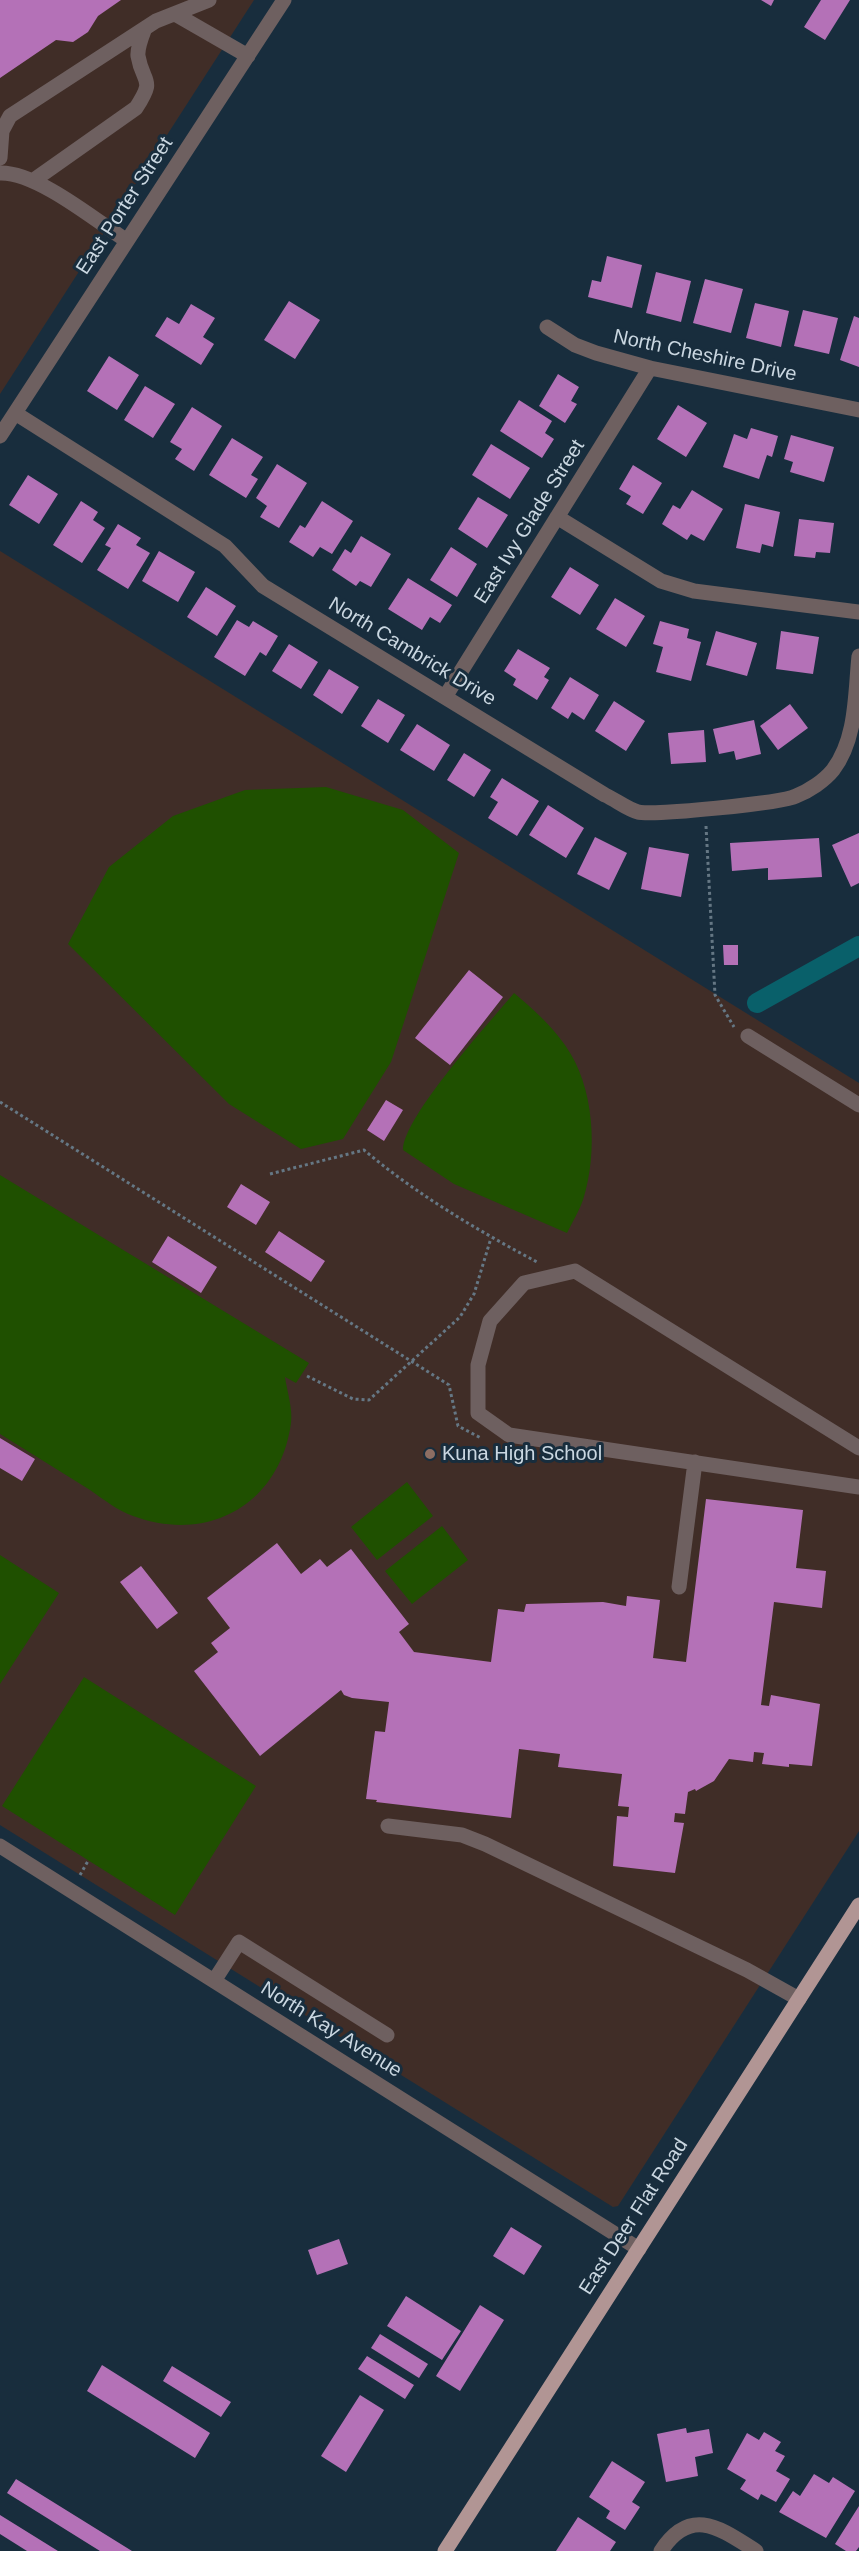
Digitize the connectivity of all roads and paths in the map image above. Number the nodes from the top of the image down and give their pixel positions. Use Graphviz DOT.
graph roads {
  1 [pos="186,0"];
  2 [pos="209,0"];
  3 [pos="284,0"];
  4 [pos="175,14"];
  5 [pos="145,28"];
  6 [pos="248,56"];
  7 [pos="0,158"];
  8 [pos="0,173"];
  9 [pos="34,180"];
  10 [pos="127,241"];
  11 [pos="547,327"];
  12 [pos="650,368"];
  13 [pos="859,410"];
  14 [pos="15,413"];
  15 [pos="0,436"];
  16 [pos="557,517"];
  17 [pos="859,612"];
  18 [pos="859,656"];
  19 [pos="445,697"];
  20 [pos="706,825"];
  21 [pos="742,1033"];
  22 [pos="0,1102"];
  23 [pos="859,1105"];
  24 [pos="270,1174"];
  25 [pos="491,1238"];
  26 [pos="539,1263"];
  27 [pos="412,1363"];
  28 [pos="307,1376"];
  29 [pos="488,1441"];
  30 [pos="859,1448"];
  31 [pos="695,1462"];
  32 [pos="859,1486"];
  33 [pos="679,1587"];
  34 [pos="388,1826"];
  35 [pos="0,1846"];
  36 [pos="88,1861"];
  37 [pos="80,1875"];
  38 [pos="859,1905"];
  39 [pos="214,1981"];
  40 [pos="799,1999"];
  41 [pos="387,2035"];
  42 [pos="639,2249"];
  43 [pos="444,2551"];
  44 [pos="661,2551"];
  45 [pos="756,2551"];
  1 -- 4 [label="street"];
  2 -- 4 [label="street"];
  3 -- 6 [label="street, East Porter Street"];
  4 -- 5 [label="street"];
  4 -- 6 [label="street"];
  5 -- 7 [label="street"];
  5 -- 9 [label="street"];
  6 -- 10 [label="street, East Porter Street"];
  8 -- 9 [label="street"];
  9 -- 10 [label="street"];
  10 -- 14 [label="street, East Porter Street"];
  11 -- 12 [label="street, North Cheshire Drive"];
  12 -- 13 [label="street, North Cheshire Drive"];
  12 -- 16 [label="street, East Ivy Glade Street"];
  14 -- 15 [label="street, East Porter Street"];
  14 -- 19 [label="street, North Cambrick Drive"];
  16 -- 17 [label="street"];
  16 -- 19 [label="street, East Ivy Glade Street"];
  18 -- 19 [label="street, North Cambrick Drive"];
  20 -- 21 [label="path"];
  21 -- 23 [label="street"];
  22 -- 27 [label="path"];
  24 -- 25 [label="path"];
  25 -- 26 [label="path"];
  25 -- 27 [label="path"];
  27 -- 28 [label="path"];
  27 -- 29 [label="path"];
  30 -- 31 [label="street"];
  31 -- 32 [label="street"];
  31 -- 33 [label="street"];
  34 -- 40 [label="street"];
  35 -- 39 [label="street, North Kay Avenue"];
  36 -- 37 [label="path"];
  38 -- 40 [label="main road, East Deer Flat Road"];
  39 -- 41 [label="street"];
  39 -- 42 [label="street, North Kay Avenue"];
  40 -- 42 [label="main road, East Deer Flat Road"];
  42 -- 43 [label="main road, East Deer Flat Road"];
  44 -- 45 [label="street"];
}
